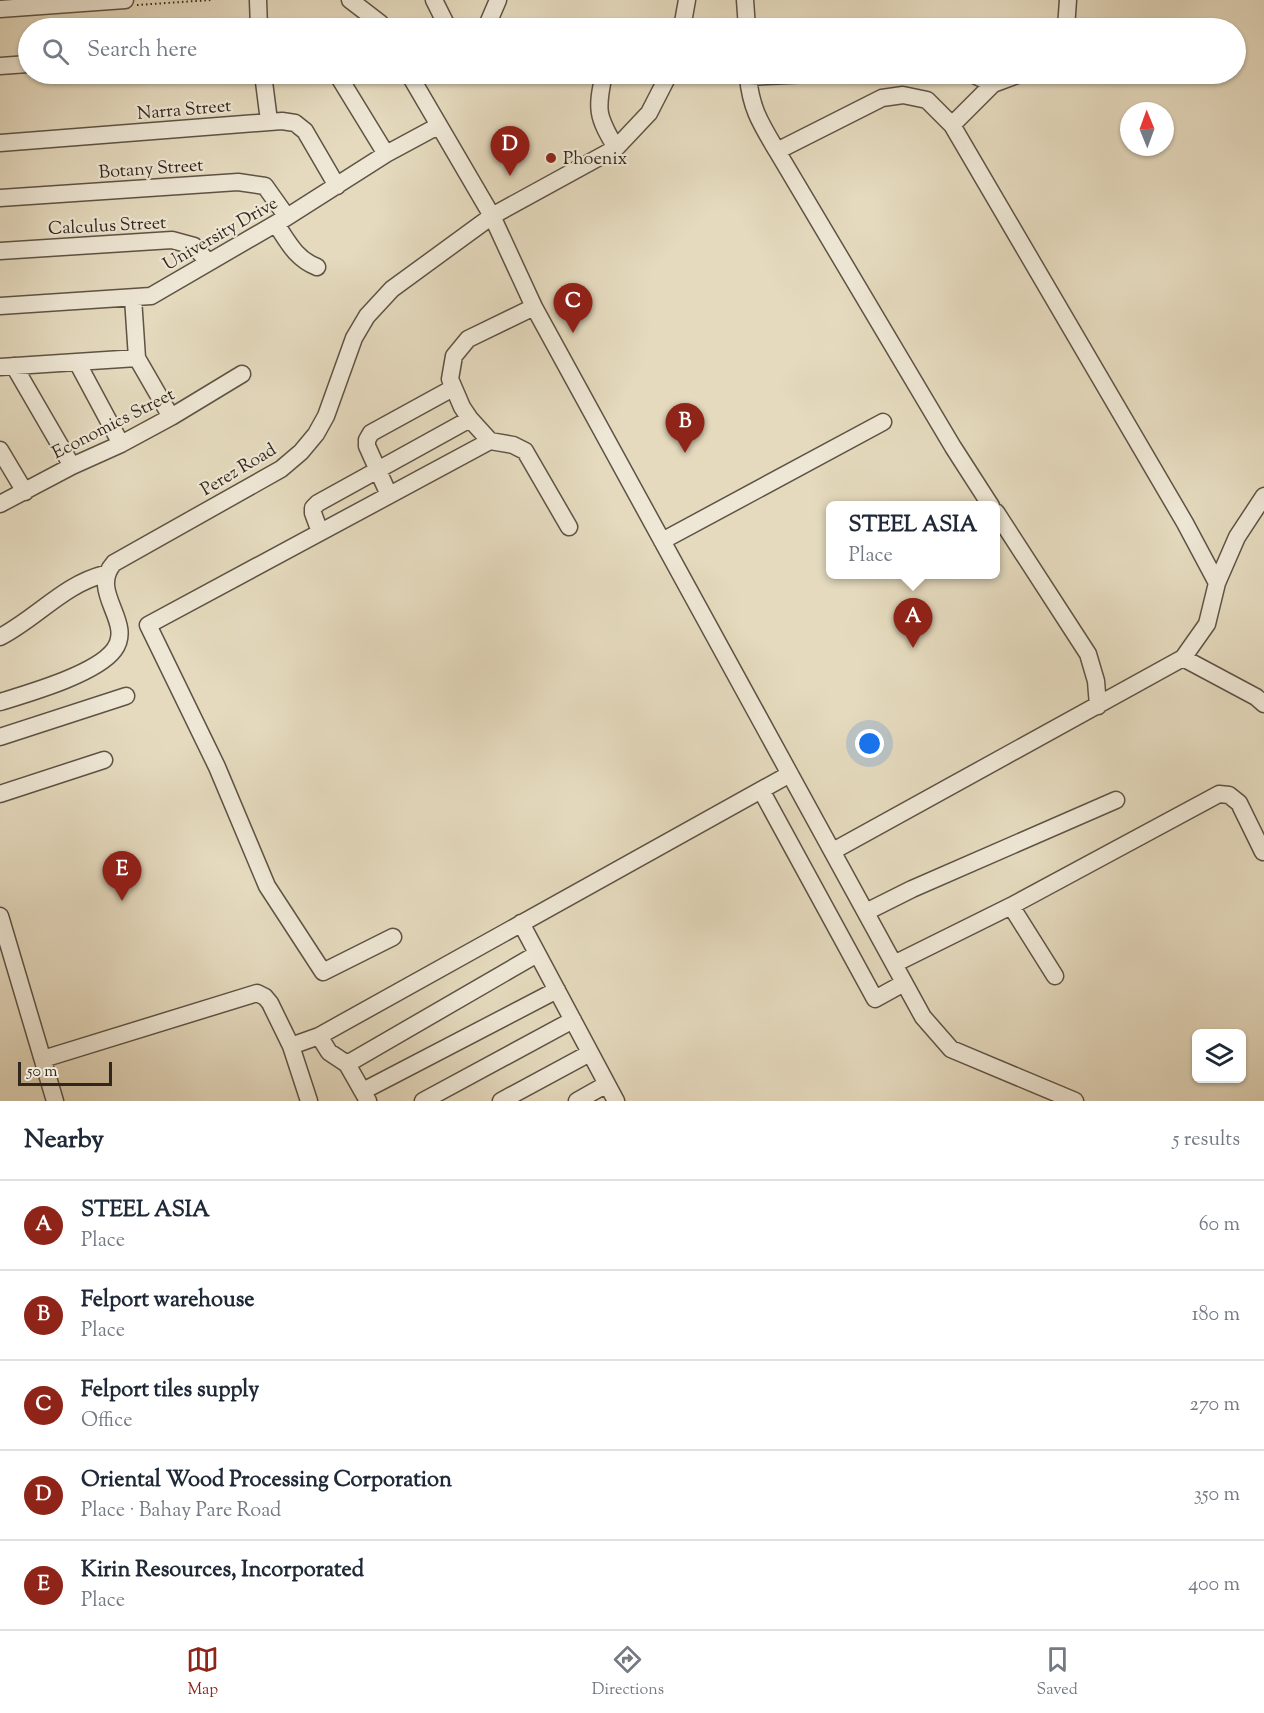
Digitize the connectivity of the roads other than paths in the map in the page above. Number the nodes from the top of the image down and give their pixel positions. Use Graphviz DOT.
graph roads {
  1 [pos="125,0"];
  2 [pos="258,0"];
  3 [pos="350,0"];
  4 [pos="434,0"];
  5 [pos="498,0"];
  6 [pos="687,0"];
  7 [pos="745,0"];
  8 [pos="1068,0"];
  9 [pos="0,9"];
  10 [pos="259,18"];
  11 [pos="373,18"];
  12 [pos="443,18"];
  13 [pos="490,18"];
  14 [pos="683,18"];
  15 [pos="746,18"];
  16 [pos="1067,18"];
  17 [pos="18,65"];
  18 [pos="0,66"];
  19 [pos="264,84"];
  20 [pos="343,84"];
  21 [pos="414,84"];
  22 [pos="602,84"];
  23 [pos="664,84"];
  24 [pos="749,84"];
  25 [pos="993,84"];
  26 [pos="269,121"];
  27 [pos="952,125"];
  28 [pos="438,126"];
  29 [pos="0,143"];
  30 [pos="616,148"];
  31 [pos="777,151"];
  32 [pos="386,154"];
  33 [pos="338,186"];
  34 [pos="0,198"];
  35 [pos="492,216"];
  36 [pos="282,220"];
  37 [pos="0,251"];
  38 [pos="208,262"];
  39 [pos="317,267"];
  40 [pos="133,298"];
  41 [pos="0,306"];
  42 [pos="534,307"];
  43 [pos="136,358"];
  44 [pos="77,362"];
  45 [pos="7,366"];
  46 [pos="242,374"];
  47 [pos="453,388"];
  48 [pos="171,417"];
  49 [pos="470,419"];
  50 [pos="883,422"];
  51 [pos="490,441"];
  52 [pos="121,444"];
  53 [pos="0,450"];
  54 [pos="72,466"];
  55 [pos="377,469"];
  56 [pos="25,492"];
  57 [pos="389,495"];
  58 [pos="1264,496"];
  59 [pos="988,501"];
  60 [pos="0,504"];
  61 [pos="1000,518"];
  62 [pos="569,527"];
  63 [pos="320,532"];
  64 [pos="663,541"];
  65 [pos="105,574"];
  66 [pos="1217,583"];
  67 [pos="0,637"];
  68 [pos="1183,658"];
  69 [pos="126,696"];
  70 [pos="0,702"];
  71 [pos="1264,704"];
  72 [pos="1098,706"];
  73 [pos="0,738"];
  74 [pos="104,760"];
  75 [pos="790,774"];
  76 [pos="761,790"];
  77 [pos="0,794"];
  78 [pos="1116,800"];
  79 [pos="833,851"];
  80 [pos="1263,852"];
  81 [pos="1011,906"];
  82 [pos="866,912"];
  83 [pos="0,916"];
  84 [pos="521,923"];
  85 [pos="393,937"];
  86 [pos="537,954"];
  87 [pos="894,964"];
  88 [pos="1055,976"];
  89 [pos="904,983"];
  90 [pos="557,990"];
  91 [pos="573,1020"];
  92 [pos="319,1036"];
  93 [pos="291,1046"];
  94 [pos="590,1053"];
  95 [pos="43,1059"];
  96 [pos="347,1064"];
  97 [pos="607,1084"];
  98 [pos="366,1096"];
  99 [pos="55,1101"];
  100 [pos="309,1101"];
  101 [pos="423,1101"];
  102 [pos="501,1101"];
  103 [pos="577,1101"];
  104 [pos="616,1101"];
  105 [pos="1075,1101"];
  1 -- 9 [label="street"];
  2 -- 10 [label="street"];
  3 -- 11 [label="street"];
  4 -- 12 [label="street"];
  5 -- 13 [label="street"];
  6 -- 14 [label="street"];
  7 -- 15 [label="street"];
  8 -- 16 [label="street"];
  17 -- 18 [label="street"];
  19 -- 26 [label="street"];
  20 -- 32 [label="street"];
  21 -- 28 [label="street"];
  22 -- 30 [label="street"];
  23 -- 30 [label="street, Perez Road"];
  24 -- 31 [label="street"];
  25 -- 27 [label="street"];
  26 -- 29 [label="street, Narra Street"];
  26 -- 33 [label="street, Narra Street"];
  27 -- 31 [label="street"];
  27 -- 66 [label="street"];
  28 -- 32 [label="street, University Drive"];
  28 -- 35 [label="street"];
  30 -- 35 [label="street, Perez Road"];
  31 -- 59 [label="street"];
  32 -- 33 [label="street, University Drive"];
  33 -- 36 [label="street, University Drive"];
  34 -- 36 [label="street, Botany Street"];
  35 -- 42 [label="street"];
  35 -- 65 [label="street, Perez Road"];
  36 -- 38 [label="street, University Drive"];
  36 -- 39 [label="street, Botany Street"];
  37 -- 38 [label="street, Calculus Street"];
  38 -- 40 [label="street, University Drive"];
  40 -- 41 [label="street, University Drive"];
  40 -- 43 [label="street"];
  42 -- 47 [label="street"];
  42 -- 64 [label="street"];
  43 -- 44 [label="street"];
  43 -- 48 [label="street"];
  44 -- 45 [label="street"];
  44 -- 52 [label="street"];
  45 -- 54 [label="street"];
  46 -- 48 [label="street, Economics Street"];
  47 -- 49 [label="street"];
  47 -- 55 [label="street"];
  48 -- 52 [label="street, Economics Street"];
  49 -- 51 [label="street"];
  49 -- 55 [label="street"];
  50 -- 64 [label="street"];
  51 -- 57 [label="street"];
  51 -- 62 [label="street"];
  52 -- 54 [label="street, Economics Street"];
  53 -- 56 [label="street"];
  54 -- 56 [label="street, Economics Street"];
  55 -- 57 [label="street"];
  55 -- 63 [label="street"];
  56 -- 60 [label="street, Economics Street"];
  57 -- 63 [label="street"];
  58 -- 66 [label="street"];
  61 -- 72 [label="street"];
  63 -- 85 [label="street"];
  64 -- 75 [label="street"];
  65 -- 67 [label="street"];
  65 -- 70 [label="street"];
  66 -- 68 [label="street"];
  68 -- 71 [label="street"];
  68 -- 72 [label="street"];
  69 -- 73 [label="street"];
  72 -- 79 [label="street"];
  74 -- 77 [label="street"];
  75 -- 76 [label="street"];
  75 -- 79 [label="street"];
  76 -- 84 [label="street"];
  76 -- 89 [label="street"];
  78 -- 82 [label="street"];
  79 -- 82 [label="street"];
  80 -- 81 [label="street"];
  81 -- 87 [label="street"];
  81 -- 88 [label="street"];
  82 -- 87 [label="street"];
  83 -- 95 [label="street"];
  84 -- 86 [label="street"];
  84 -- 92 [label="street"];
  86 -- 90 [label="street"];
  86 -- 96 [label="street"];
  87 -- 89 [label="street"];
  89 -- 105 [label="street"];
  90 -- 91 [label="street"];
  90 -- 98 [label="street"];
  91 -- 94 [label="street"];
  91 -- 101 [label="street"];
  92 -- 93 [label="street"];
  92 -- 96 [label="street"];
  93 -- 95 [label="street"];
  93 -- 100 [label="street"];
  94 -- 97 [label="street"];
  94 -- 102 [label="street"];
  95 -- 99 [label="street"];
  96 -- 98 [label="street"];
  97 -- 103 [label="street"];
  97 -- 104 [label="street"];
}
